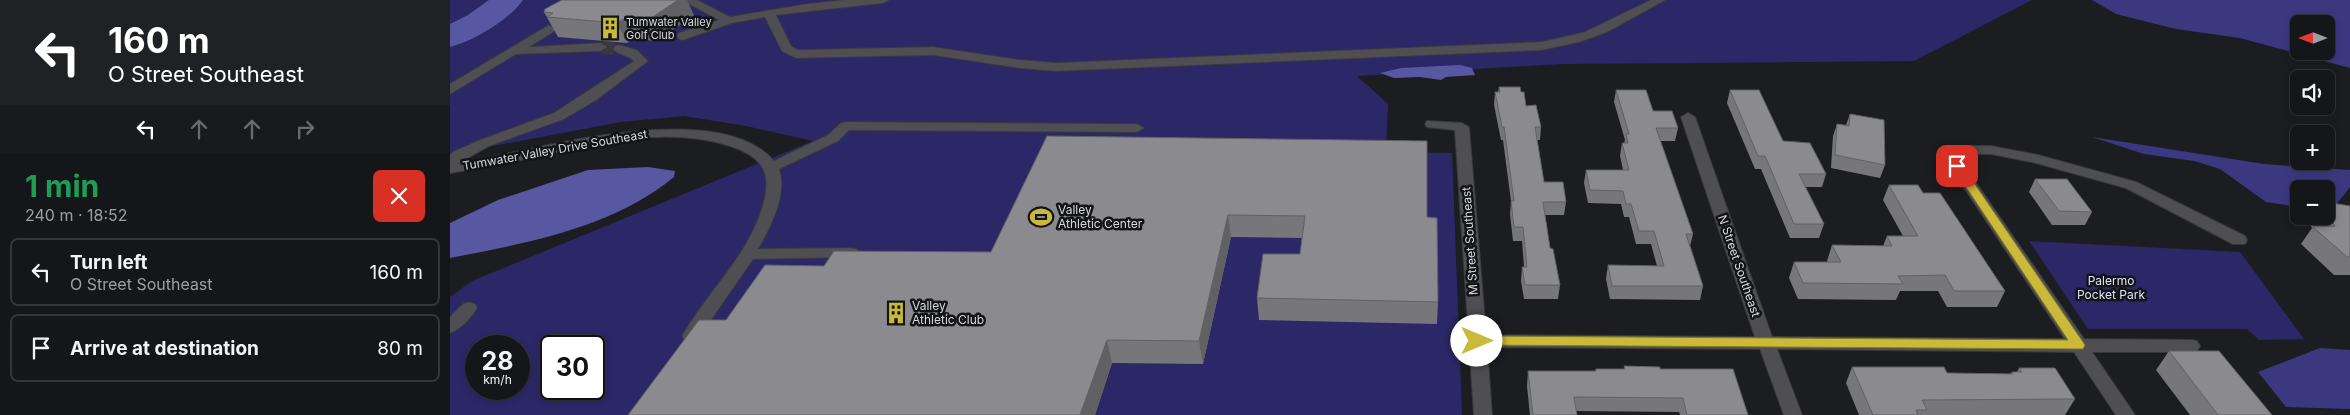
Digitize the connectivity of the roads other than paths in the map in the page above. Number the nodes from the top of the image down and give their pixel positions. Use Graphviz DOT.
graph roads {
  1 [pos="688,0"];
  2 [pos="840,0"];
  3 [pos="883,0"];
  4 [pos="1659,0"];
  5 [pos="826,6"];
  6 [pos="770,14"];
  7 [pos="728,20"];
  8 [pos="549,29"];
  9 [pos="684,36"];
  10 [pos="601,47"];
  11 [pos="620,49"];
  12 [pos="512,52"];
  13 [pos="450,90"];
  14 [pos="1688,117"];
  15 [pos="1432,124"];
  16 [pos="1137,128"];
  17 [pos="450,162"];
  18 [pos="770,168"];
  19 [pos="450,169"];
  20 [pos="2239,240"];
  21 [pos="865,253"];
  22 [pos="748,254"];
  23 [pos="469,308"];
  24 [pos="450,327"];
  25 [pos="1477,341"];
  26 [pos="1766,343"];
  27 [pos="2078,345"];
  28 [pos="2191,346"];
  29 [pos="679,352"];
  30 [pos="1483,415"];
  31 [pos="1793,415"];
  32 [pos="2126,415"];
  1 -- 7 [label="street"];
  2 -- 5 [label="street"];
  3 -- 5 [label="street"];
  4 -- 6 [label="street"];
  5 -- 6 [label="street"];
  6 -- 7 [label="street"];
  7 -- 9 [label="street"];
  8 -- 12 [label="street"];
  10 -- 12 [label="street"];
  11 -- 17 [label="street"];
  12 -- 13 [label="street"];
  14 -- 26 [label="street, N Street Southeast"];
  15 -- 25 [label="street, M Street Southeast"];
  16 -- 18 [label="street"];
  18 -- 19 [label="street, Tumwater Valley Drive Southeast"];
  18 -- 22 [label="street"];
  20 -- 27 [label="street"];
  21 -- 22 [label="street"];
  22 -- 29 [label="street"];
  23 -- 24 [label="street"];
  25 -- 26 [label="street"];
  25 -- 30 [label="street, M Street Southeast"];
  26 -- 27 [label="street"];
  26 -- 31 [label="street, N Street Southeast"];
  27 -- 28 [label="street"];
  27 -- 32 [label="street"];
}
